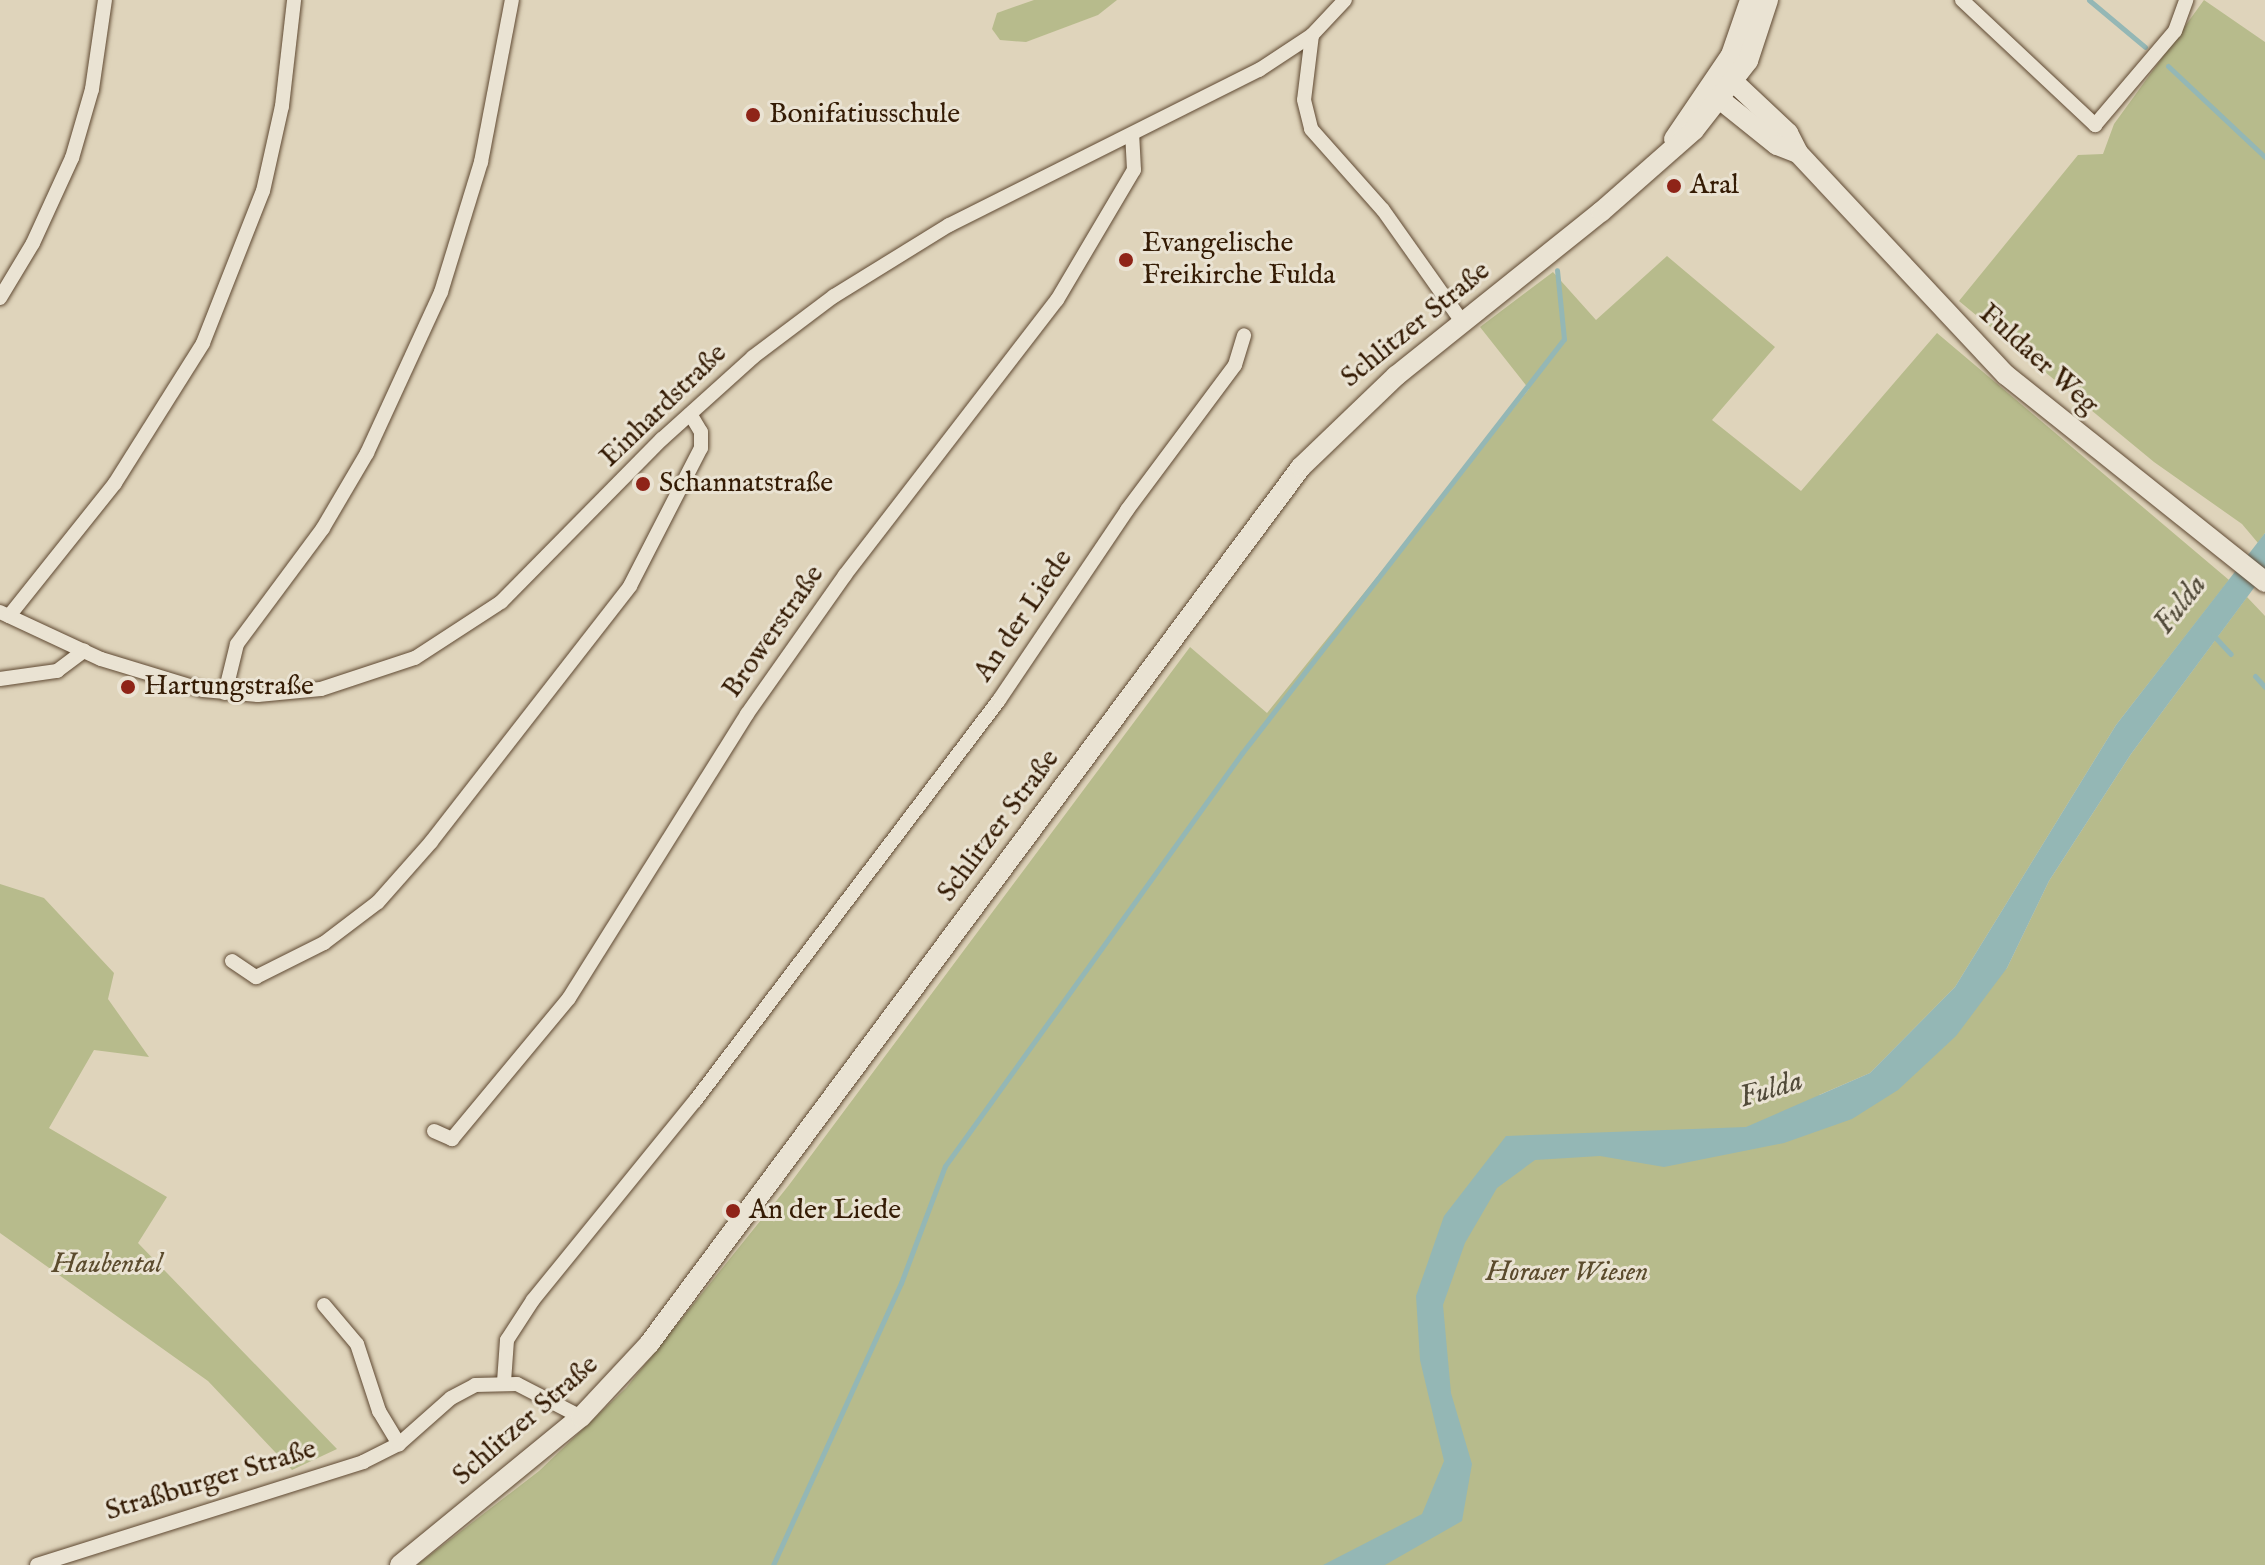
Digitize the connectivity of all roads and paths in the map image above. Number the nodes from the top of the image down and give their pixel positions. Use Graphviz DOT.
graph roads {
  1 [pos="105,0"];
  2 [pos="294,0"];
  3 [pos="512,0"];
  4 [pos="1345,0"];
  5 [pos="1750,0"];
  6 [pos="1768,0"];
  7 [pos="1962,0"];
  8 [pos="2186,0"];
  9 [pos="1312,35"];
  10 [pos="1728,77"];
  11 [pos="1715,96"];
  12 [pos="1132,136"];
  13 [pos="1798,153"];
  14 [pos="0,298"];
  15 [pos="1463,323"];
  16 [pos="1244,335"];
  17 [pos="690,414"];
  18 [pos="2265,582"];
  19 [pos="4,614"];
  20 [pos="84,651"];
  21 [pos="0,679"];
  22 [pos="225,693"];
  23 [pos="232,961"];
  24 [pos="434,1131"];
  25 [pos="324,1305"];
  26 [pos="504,1382"];
  27 [pos="581,1417"];
  28 [pos="399,1444"];
  29 [pos="37,1565"];
  30 [pos="400,1565"];
  1 -- 14 [label="street"];
  2 -- 19 [label="street"];
  3 -- 22 [label="street"];
  4 -- 9 [label="street, Einhardstraße"];
  5 -- 10 [label="main road, Schlitzer Straße"];
  6 -- 10 [label="main road, Schlitzer Straße"];
  7 -- 8 [label="street"];
  9 -- 12 [label="street, Einhardstraße"];
  9 -- 15 [label="street"];
  10 -- 11 [label="main road, Schlitzer Straße"];
  10 -- 13 [label="main road, Fuldaer Weg"];
  11 -- 13 [label="main road, Fuldaer Weg"];
  11 -- 15 [label="main road, Schlitzer Straße"];
  12 -- 17 [label="street, Einhardstraße"];
  12 -- 24 [label="street, Browerstraße"];
  13 -- 18 [label="main road, Fuldaer Weg"];
  15 -- 27 [label="main road, Schlitzer Straße"];
  16 -- 26 [label="street, An der Liede"];
  17 -- 22 [label="street, Einhardstraße"];
  17 -- 23 [label="street"];
  19 -- 20 [label="street, Einhardstraße"];
  20 -- 21 [label="street"];
  20 -- 22 [label="street, Einhardstraße"];
  25 -- 28 [label="street"];
  26 -- 27 [label="street, Straßburger Straße"];
  26 -- 28 [label="street, Straßburger Straße"];
  27 -- 30 [label="main road, Schlitzer Straße"];
  28 -- 29 [label="street, Straßburger Straße"];
}
